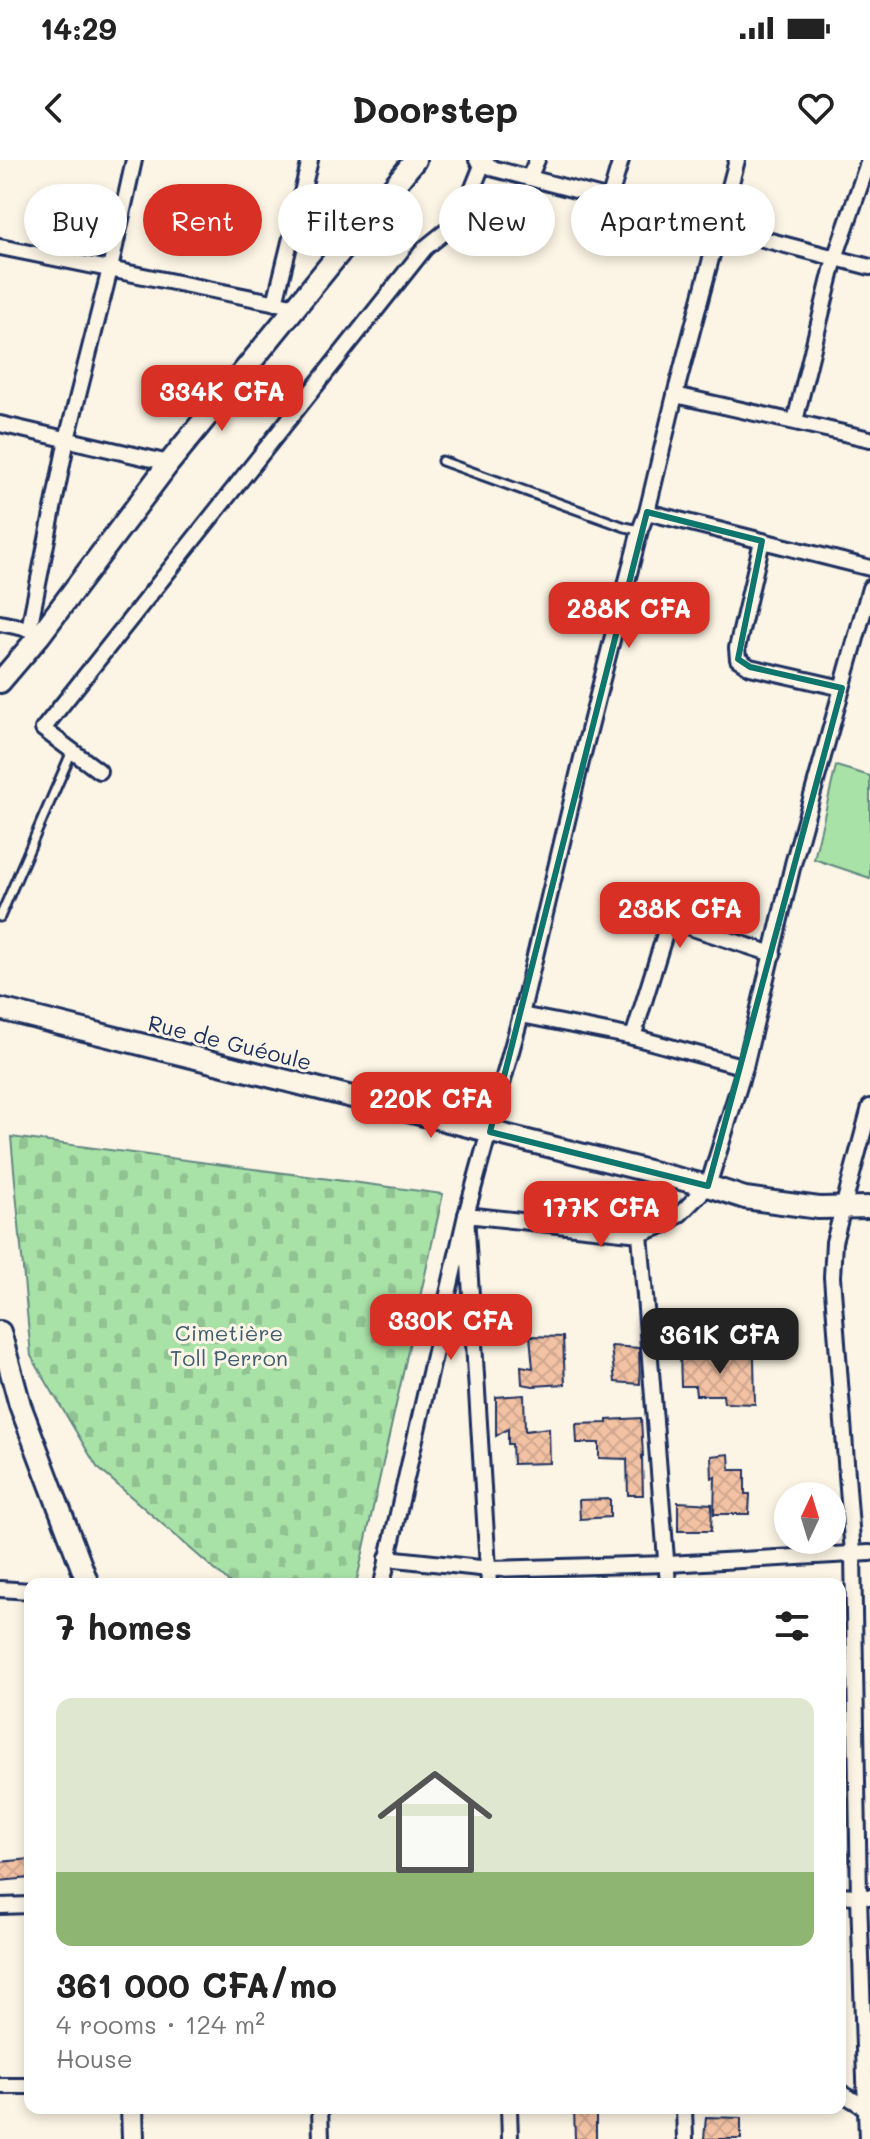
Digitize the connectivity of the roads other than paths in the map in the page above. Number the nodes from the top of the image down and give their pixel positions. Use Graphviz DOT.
graph roads {
  1 [pos="134,160"];
  2 [pos="310,160"];
  3 [pos="415,160"];
  4 [pos="537,160"];
  5 [pos="621,160"];
  6 [pos="737,160"];
  7 [pos="869,160"];
  8 [pos="479,162"];
  9 [pos="529,178"];
  10 [pos="614,184"];
  11 [pos="731,184"];
  12 [pos="571,190"];
  13 [pos="775,242"];
  14 [pos="0,247"];
  15 [pos="712,256"];
  16 [pos="835,258"];
  17 [pos="870,267"];
  18 [pos="110,269"];
  19 [pos="275,303"];
  20 [pos="297,307"];
  21 [pos="675,395"];
  22 [pos="795,421"];
  23 [pos="0,424"];
  24 [pos="67,439"];
  25 [pos="870,439"];
  26 [pos="442,461"];
  27 [pos="169,463"];
  28 [pos="647,512"];
  29 [pos="640,530"];
  30 [pos="762,541"];
  31 [pos="870,568"];
  32 [pos="870,588"];
  33 [pos="0,623"];
  34 [pos="35,632"];
  35 [pos="0,682"];
  36 [pos="842,688"];
  37 [pos="72,751"];
  38 [pos="99,771"];
  39 [pos="0,917"];
  40 [pos="773,954"];
  41 [pos="0,1009"];
  42 [pos="521,1015"];
  43 [pos="633,1037"];
  44 [pos="745,1067"];
  45 [pos="870,1107"];
  46 [pos="490,1132"];
  47 [pos="708,1186"];
  48 [pos="843,1206"];
  49 [pos="870,1207"];
  50 [pos="466,1215"];
  51 [pos="640,1234"];
  52 [pos="0,1332"];
  53 [pos="870,1553"];
  54 [pos="853,1554"];
  55 [pos="387,1558"];
  56 [pos="668,1564"];
  57 [pos="489,1577"];
  58 [pos="86,1578"];
  59 [pos="383,1578"];
  60 [pos="668,1578"];
  61 [pos="0,1589"];
  62 [pos="24,1591"];
  63 [pos="864,1897"];
  64 [pos="24,1905"];
  65 [pos="0,1906"];
  66 [pos="0,2086"];
  67 [pos="24,2086"];
  68 [pos="846,2096"];
  69 [pos="866,2108"];
  70 [pos="132,2114"];
  71 [pos="320,2114"];
  72 [pos="509,2114"];
  73 [pos="684,2114"];
  74 [pos="133,2139"];
  75 [pos="321,2139"];
  76 [pos="510,2139"];
  77 [pos="685,2139"];
  78 [pos="867,2139"];
  1 -- 18 [label="street"];
  2 -- 19 [label="street"];
  3 -- 20 [label="street"];
  4 -- 9 [label="street"];
  5 -- 10 [label="street"];
  6 -- 11 [label="street"];
  7 -- 16 [label="street"];
  8 -- 9 [label="street"];
  8 -- 37 [label="street"];
  9 -- 12 [label="street"];
  13 -- 16 [label="street"];
  14 -- 18 [label="street"];
  15 -- 21 [label="street"];
  16 -- 17 [label="street"];
  16 -- 22 [label="street"];
  18 -- 19 [label="street"];
  18 -- 24 [label="street"];
  19 -- 20 [label="street"];
  20 -- 27 [label="street"];
  21 -- 22 [label="street"];
  21 -- 28 [label="street"];
  22 -- 25 [label="street"];
  23 -- 24 [label="street"];
  24 -- 27 [label="street"];
  24 -- 34 [label="street"];
  26 -- 29 [label="lane"];
  27 -- 34 [label="street"];
  28 -- 29 [label="street"];
  28 -- 30 [label="street"];
  29 -- 42 [label="street"];
  30 -- 31 [label="street"];
  30 -- 36 [label="street"];
  32 -- 36 [label="street"];
  33 -- 34 [label="street"];
  34 -- 35 [label="street"];
  36 -- 40 [label="street"];
  37 -- 38 [label="street"];
  37 -- 39 [label="lane"];
  40 -- 43 [label="street"];
  40 -- 44 [label="street"];
  41 -- 46 [label="street, Rue de Guéoule"];
  42 -- 43 [label="street"];
  42 -- 46 [label="street"];
  43 -- 44 [label="street"];
  44 -- 47 [label="street"];
  45 -- 48 [label="street"];
  46 -- 47 [label="street, Rue de Guéoule"];
  46 -- 50 [label="street"];
  47 -- 48 [label="street, Rue de Guéoule"];
  47 -- 51 [label="street"];
  48 -- 49 [label="street, Rue de Guéoule"];
  48 -- 54 [label="street"];
  50 -- 51 [label="street"];
  50 -- 55 [label="street"];
  50 -- 57 [label="street"];
  51 -- 56 [label="street"];
  52 -- 58 [label="street"];
  53 -- 54 [label="street"];
  54 -- 56 [label="street"];
  54 -- 63 [label="street"];
  55 -- 57 [label="street"];
  55 -- 59 [label="street"];
  56 -- 57 [label="street"];
  56 -- 60 [label="street"];
  61 -- 62 [label="street"];
  63 -- 69 [label="street"];
  64 -- 65 [label="street"];
  66 -- 67 [label="street"];
  68 -- 69 [label="street"];
  69 -- 78 [label="street"];
  70 -- 74 [label="street"];
  71 -- 75 [label="street"];
  72 -- 76 [label="street"];
  73 -- 77 [label="street"];
}
